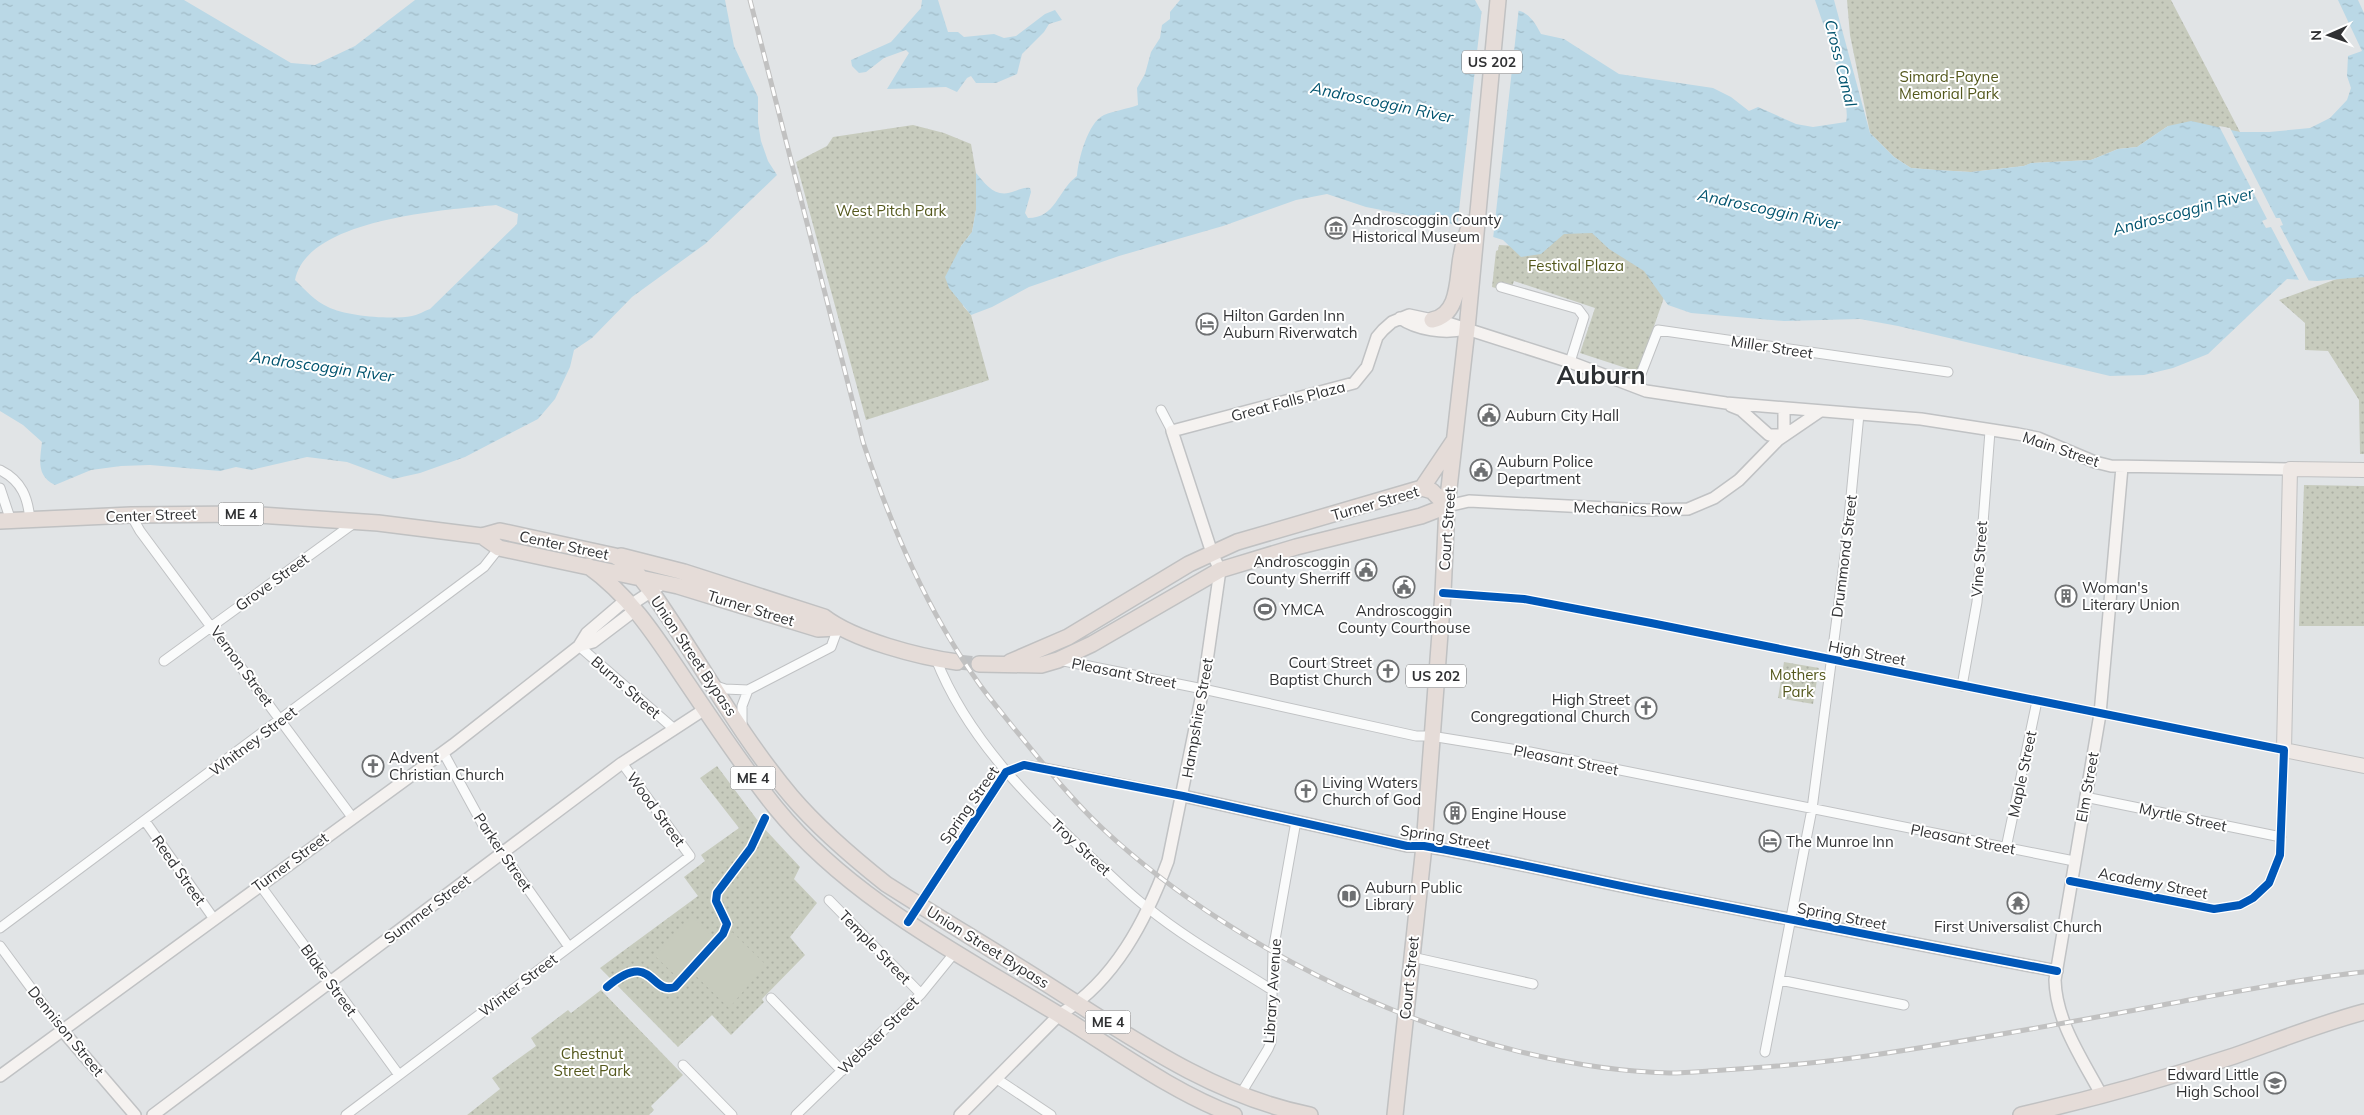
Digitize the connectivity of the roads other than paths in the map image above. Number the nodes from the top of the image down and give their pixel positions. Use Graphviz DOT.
graph roads {
  1 [pos="1498,0"];
  2 [pos="1508,0"];
  3 [pos="1496,29"];
  4 [pos="1467,256"];
  5 [pos="1501,287"];
  6 [pos="1400,318"];
  7 [pos="1432,320"];
  8 [pos="1467,329"];
  9 [pos="1570,362"];
  10 [pos="1948,372"];
  11 [pos="1636,387"];
  12 [pos="1726,403"];
  13 [pos="1784,408"];
  14 [pos="1161,410"];
  15 [pos="1819,412"];
  16 [pos="1859,414"];
  17 [pos="1172,431"];
  18 [pos="1990,431"];
  19 [pos="1784,435"];
  20 [pos="1455,439"];
  21 [pos="2122,467"];
  22 [pos="2290,469"];
  23 [pos="0,470"];
  24 [pos="2364,470"];
  25 [pos="0,488"];
  26 [pos="1422,488"];
  27 [pos="1447,506"];
  28 [pos="131,515"];
  29 [pos="30,520"];
  30 [pos="5,521"];
  31 [pos="356,521"];
  32 [pos="482,536"];
  33 [pos="498,548"];
  34 [pos="607,553"];
  35 [pos="1212,553"];
  36 [pos="588,566"];
  37 [pos="1220,570"];
  38 [pos="680,572"];
  39 [pos="640,576"];
  40 [pos="664,582"];
  41 [pos="651,591"];
  42 [pos="1443,593"];
  43 [pos="632,604"];
  44 [pos="212,626"];
  45 [pos="838,628"];
  46 [pos="579,646"];
  47 [pos="936,659"];
  48 [pos="1058,660"];
  49 [pos="1832,660"];
  50 [pos="164,661"];
  51 [pos="957,662"];
  52 [pos="979,664"];
  53 [pos="1006,664"];
  54 [pos="713,684"];
  55 [pos="1962,686"];
  56 [pos="1203,689"];
  57 [pos="748,690"];
  58 [pos="2038,701"];
  59 [pos="705,709"];
  60 [pos="2100,714"];
  61 [pos="281,720"];
  62 [pos="673,728"];
  63 [pos="742,728"];
  64 [pos="1431,736"];
  65 [pos="2284,750"];
  66 [pos="443,752"];
  67 [pos="622,763"];
  68 [pos="2364,766"];
  69 [pos="1006,772"];
  70 [pos="1183,796"];
  71 [pos="2085,797"];
  72 [pos="1812,809"];
  73 [pos="352,817"];
  74 [pos="1296,821"];
  75 [pos="145,822"];
  76 [pos="2281,838"];
  77 [pos="1424,846"];
  78 [pos="2006,848"];
  79 [pos="502,852"];
  80 [pos="690,856"];
  81 [pos="2074,861"];
  82 [pos="2070,881"];
  83 [pos="260,885"];
  84 [pos="829,900"];
  85 [pos="919,904"];
  86 [pos="1148,909"];
  87 [pos="214,919"];
  88 [pos="1790,920"];
  89 [pos="908,922"];
  90 [pos="0,928"];
  91 [pos="0,946"];
  92 [pos="568,947"];
  93 [pos="956,951"];
  94 [pos="1412,957"];
  95 [pos="2057,971"];
  96 [pos="1780,980"];
  97 [pos="331,982"];
  98 [pos="1534,984"];
  99 [pos="1272,990"];
  100 [pos="921,994"];
  101 [pos="771,998"];
  102 [pos="1078,1004"];
  103 [pos="1904,1005"];
  104 [pos="2364,1012"];
  105 [pos="1059,1015"];
  106 [pos="62,1030"];
  107 [pos="1765,1052"];
  108 [pos="683,1065"];
  109 [pos="842,1070"];
  110 [pos="399,1075"];
  111 [pos="0,1076"];
  112 [pos="997,1079"];
  113 [pos="1240,1095"];
  114 [pos="2102,1096"];
  115 [pos="1230,1114"];
  116 [pos="135,1115"];
  117 [pos="152,1115"];
  118 [pos="346,1115"];
  119 [pos="732,1115"];
  120 [pos="796,1115"];
  121 [pos="960,1115"];
  122 [pos="1051,1115"];
  123 [pos="1310,1115"];
  124 [pos="1395,1115"];
  125 [pos="2021,1115"];
  1 -- 3 [label="highway, US 202"];
  2 -- 3 [label="highway"];
  3 -- 4 [label="highway, Court Street / US 202"];
  4 -- 7 [label="highway"];
  4 -- 8 [label="highway, Court Street / US 202"];
  5 -- 9 [label="street"];
  6 -- 7 [label="street"];
  6 -- 8 [label="street"];
  6 -- 17 [label="street, Great Falls Plaza"];
  7 -- 8 [label="street"];
  8 -- 9 [label="street, Main Street"];
  8 -- 20 [label="highway, Court Street / US 202"];
  9 -- 11 [label="street, Main Street"];
  10 -- 11 [label="street, Miller Street"];
  11 -- 12 [label="street, Main Street"];
  12 -- 13 [label="street, Main Street"];
  12 -- 19 [label="street, Main Street"];
  13 -- 15 [label="street, Main Street"];
  13 -- 19 [label="street"];
  14 -- 17 [label="street"];
  15 -- 16 [label="street, Main Street"];
  15 -- 19 [label="street"];
  16 -- 18 [label="street, Main Street"];
  16 -- 49 [label="street, Drummond Street"];
  17 -- 35 [label="street"];
  18 -- 21 [label="street, Main Street"];
  18 -- 55 [label="street, Vine Street"];
  19 -- 27 [label="street, Mechanics Row"];
  20 -- 26 [label="highway"];
  20 -- 27 [label="highway, Court Street / US 202"];
  21 -- 22 [label="street, Main Street"];
  21 -- 60 [label="street, Elm Street"];
  22 -- 24 [label="main road, Main Street"];
  22 -- 65 [label="main road, Academy Street"];
  23 -- 29 [label="street"];
  25 -- 30 [label="street"];
  26 -- 27 [label="highway, Turner Street"];
  26 -- 35 [label="highway, Turner Street"];
  27 -- 37 [label="highway, Turner Street"];
  27 -- 42 [label="highway, Court Street / US 202"];
  28 -- 29 [label="highway, Center Street / ME 4"];
  28 -- 31 [label="highway, Center Street / ME 4"];
  28 -- 44 [label="street, Vernon Street"];
  29 -- 30 [label="highway, Center Street / ME 4"];
  31 -- 32 [label="highway, Center Street / ME 4"];
  31 -- 44 [label="street, Grove Street"];
  32 -- 33 [label="highway, Center Street / ME 4"];
  32 -- 34 [label="highway, Center Street / ME 4"];
  33 -- 36 [label="highway, Center Street / ME 4"];
  33 -- 61 [label="street, Whitney Street"];
  34 -- 38 [label="highway, Turner Street"];
  34 -- 39 [label="highway, Center Street / ME 4"];
  35 -- 37 [label="street"];
  35 -- 53 [label="highway, Turner Street"];
  36 -- 39 [label="highway, Turner Street"];
  36 -- 43 [label="highway, Center Street / ME 4"];
  37 -- 48 [label="highway, Turner Street"];
  37 -- 56 [label="street, Hampshire Street"];
  38 -- 40 [label="street, Turner Street"];
  38 -- 45 [label="highway, Turner Street"];
  39 -- 40 [label="highway, Turner Street"];
  39 -- 41 [label="highway, Union Street Bypass / ME 4"];
  40 -- 41 [label="street, Turner Street"];
  40 -- 45 [label="highway, Turner Street"];
  41 -- 43 [label="street, Turner Street"];
  41 -- 54 [label="highway, Union Street Bypass / ME 4"];
  42 -- 49 [label="street, High Street"];
  42 -- 64 [label="highway, Court Street / US 202"];
  43 -- 46 [label="street, Turner Street"];
  43 -- 59 [label="highway, Union Street Bypass / ME 4"];
  44 -- 50 [label="street, Grove Street"];
  44 -- 61 [label="street, Vernon Street"];
  45 -- 47 [label="highway, Turner Street"];
  45 -- 57 [label="street"];
  46 -- 62 [label="street, Burns Street"];
  46 -- 66 [label="street, Turner Street"];
  47 -- 51 [label="highway, Turner Street"];
  47 -- 69 [label="street, Troy Street"];
  48 -- 53 [label="highway, Turner Street"];
  48 -- 56 [label="street, Pleasant Street"];
  49 -- 55 [label="street, High Street"];
  49 -- 72 [label="street, Drummond Street"];
  52 -- 53 [label="highway, Turner Street"];
  54 -- 57 [label="street"];
  54 -- 63 [label="highway, Union Street Bypass / ME 4"];
  55 -- 58 [label="street, High Street"];
  56 -- 64 [label="street, Pleasant Street"];
  56 -- 70 [label="street, Hampshire Street"];
  57 -- 63 [label="street"];
  58 -- 60 [label="street, High Street"];
  58 -- 78 [label="street, Maple Street"];
  59 -- 62 [label="street, Summer Street"];
  59 -- 89 [label="highway, Union Street Bypass / ME 4"];
  60 -- 65 [label="street, High Street"];
  60 -- 71 [label="street, Elm Street"];
  61 -- 73 [label="street, Vernon Street"];
  61 -- 75 [label="street, Whitney Street"];
  62 -- 67 [label="street, Summer Street"];
  63 -- 85 [label="highway, Union Street Bypass / ME 4"];
  64 -- 72 [label="street, Pleasant Street"];
  64 -- 77 [label="highway, Court Street / US 202"];
  65 -- 68 [label="main road, High Street"];
  65 -- 76 [label="street, Academy Street"];
  66 -- 73 [label="street, Turner Street"];
  66 -- 79 [label="street, Parker Street"];
  67 -- 79 [label="street, Summer Street"];
  67 -- 80 [label="street, Wood Street"];
  69 -- 70 [label="street, Spring Street"];
  69 -- 85 [label="street, Spring Street"];
  69 -- 86 [label="street, Troy Street"];
  70 -- 74 [label="street, Spring Street"];
  70 -- 86 [label="street, Hampshire Street"];
  71 -- 76 [label="street, Myrtle Street"];
  71 -- 81 [label="street, Elm Street"];
  72 -- 78 [label="street, Pleasant Street"];
  72 -- 88 [label="street, Drummond Street"];
  73 -- 83 [label="street, Turner Street"];
  74 -- 77 [label="street, Spring Street"];
  74 -- 99 [label="street, Library Avenue"];
  75 -- 87 [label="street, Reed Street"];
  75 -- 90 [label="street, Whitney Street"];
  76 -- 82 [label="street, Academy Street"];
  77 -- 88 [label="street, Spring Street"];
  77 -- 94 [label="highway, Court Street / US 202"];
  78 -- 81 [label="street, Pleasant Street"];
  79 -- 92 [label="street, Parker Street"];
  79 -- 97 [label="street, Summer Street"];
  80 -- 92 [label="street, Winter Street"];
  81 -- 82 [label="street, Elm Street"];
  82 -- 95 [label="street, Elm Street"];
  83 -- 87 [label="street, Turner Street"];
  83 -- 97 [label="street, Blake Street"];
  84 -- 100 [label="street, Temple Street"];
  85 -- 89 [label="street, Spring Street"];
  85 -- 102 [label="highway, Union Street Bypass / ME 4"];
  86 -- 99 [label="street, Troy Street"];
  86 -- 102 [label="street, Hampshire Street"];
  87 -- 106 [label="street, Turner Street"];
  88 -- 95 [label="street, Spring Street"];
  88 -- 96 [label="street, Drummond Street"];
  89 -- 93 [label="highway, Union Street Bypass / ME 4"];
  91 -- 106 [label="street, Dennison Street"];
  92 -- 110 [label="street, Winter Street"];
  93 -- 100 [label="street, Webster Street"];
  93 -- 105 [label="highway, Union Street Bypass / ME 4"];
  94 -- 98 [label="street"];
  94 -- 124 [label="highway, Court Street / US 202"];
  95 -- 114 [label="street, Elm Street"];
  96 -- 103 [label="street"];
  96 -- 107 [label="street, Drummond Street"];
  97 -- 110 [label="street, Blake Street"];
  97 -- 117 [label="street, Summer Street"];
  99 -- 113 [label="street, Library Avenue"];
  100 -- 109 [label="street, Webster Street"];
  101 -- 109 [label="street"];
  102 -- 105 [label="street, Hampshire Street"];
  102 -- 113 [label="highway, Union Street Bypass / ME 4"];
  104 -- 114 [label="highway"];
  105 -- 112 [label="street, Hampshire Street"];
  105 -- 115 [label="highway, Union Street Bypass / ME 4"];
  106 -- 111 [label="street, Turner Street"];
  106 -- 116 [label="street, Dennison Street"];
  108 -- 119 [label="street"];
  109 -- 120 [label="street, Webster Street"];
  110 -- 118 [label="street, Winter Street"];
  112 -- 121 [label="street, Hampshire Street"];
  112 -- 122 [label="street"];
  113 -- 123 [label="highway, Union Street Bypass / ME 4"];
  114 -- 125 [label="highway"];
}
